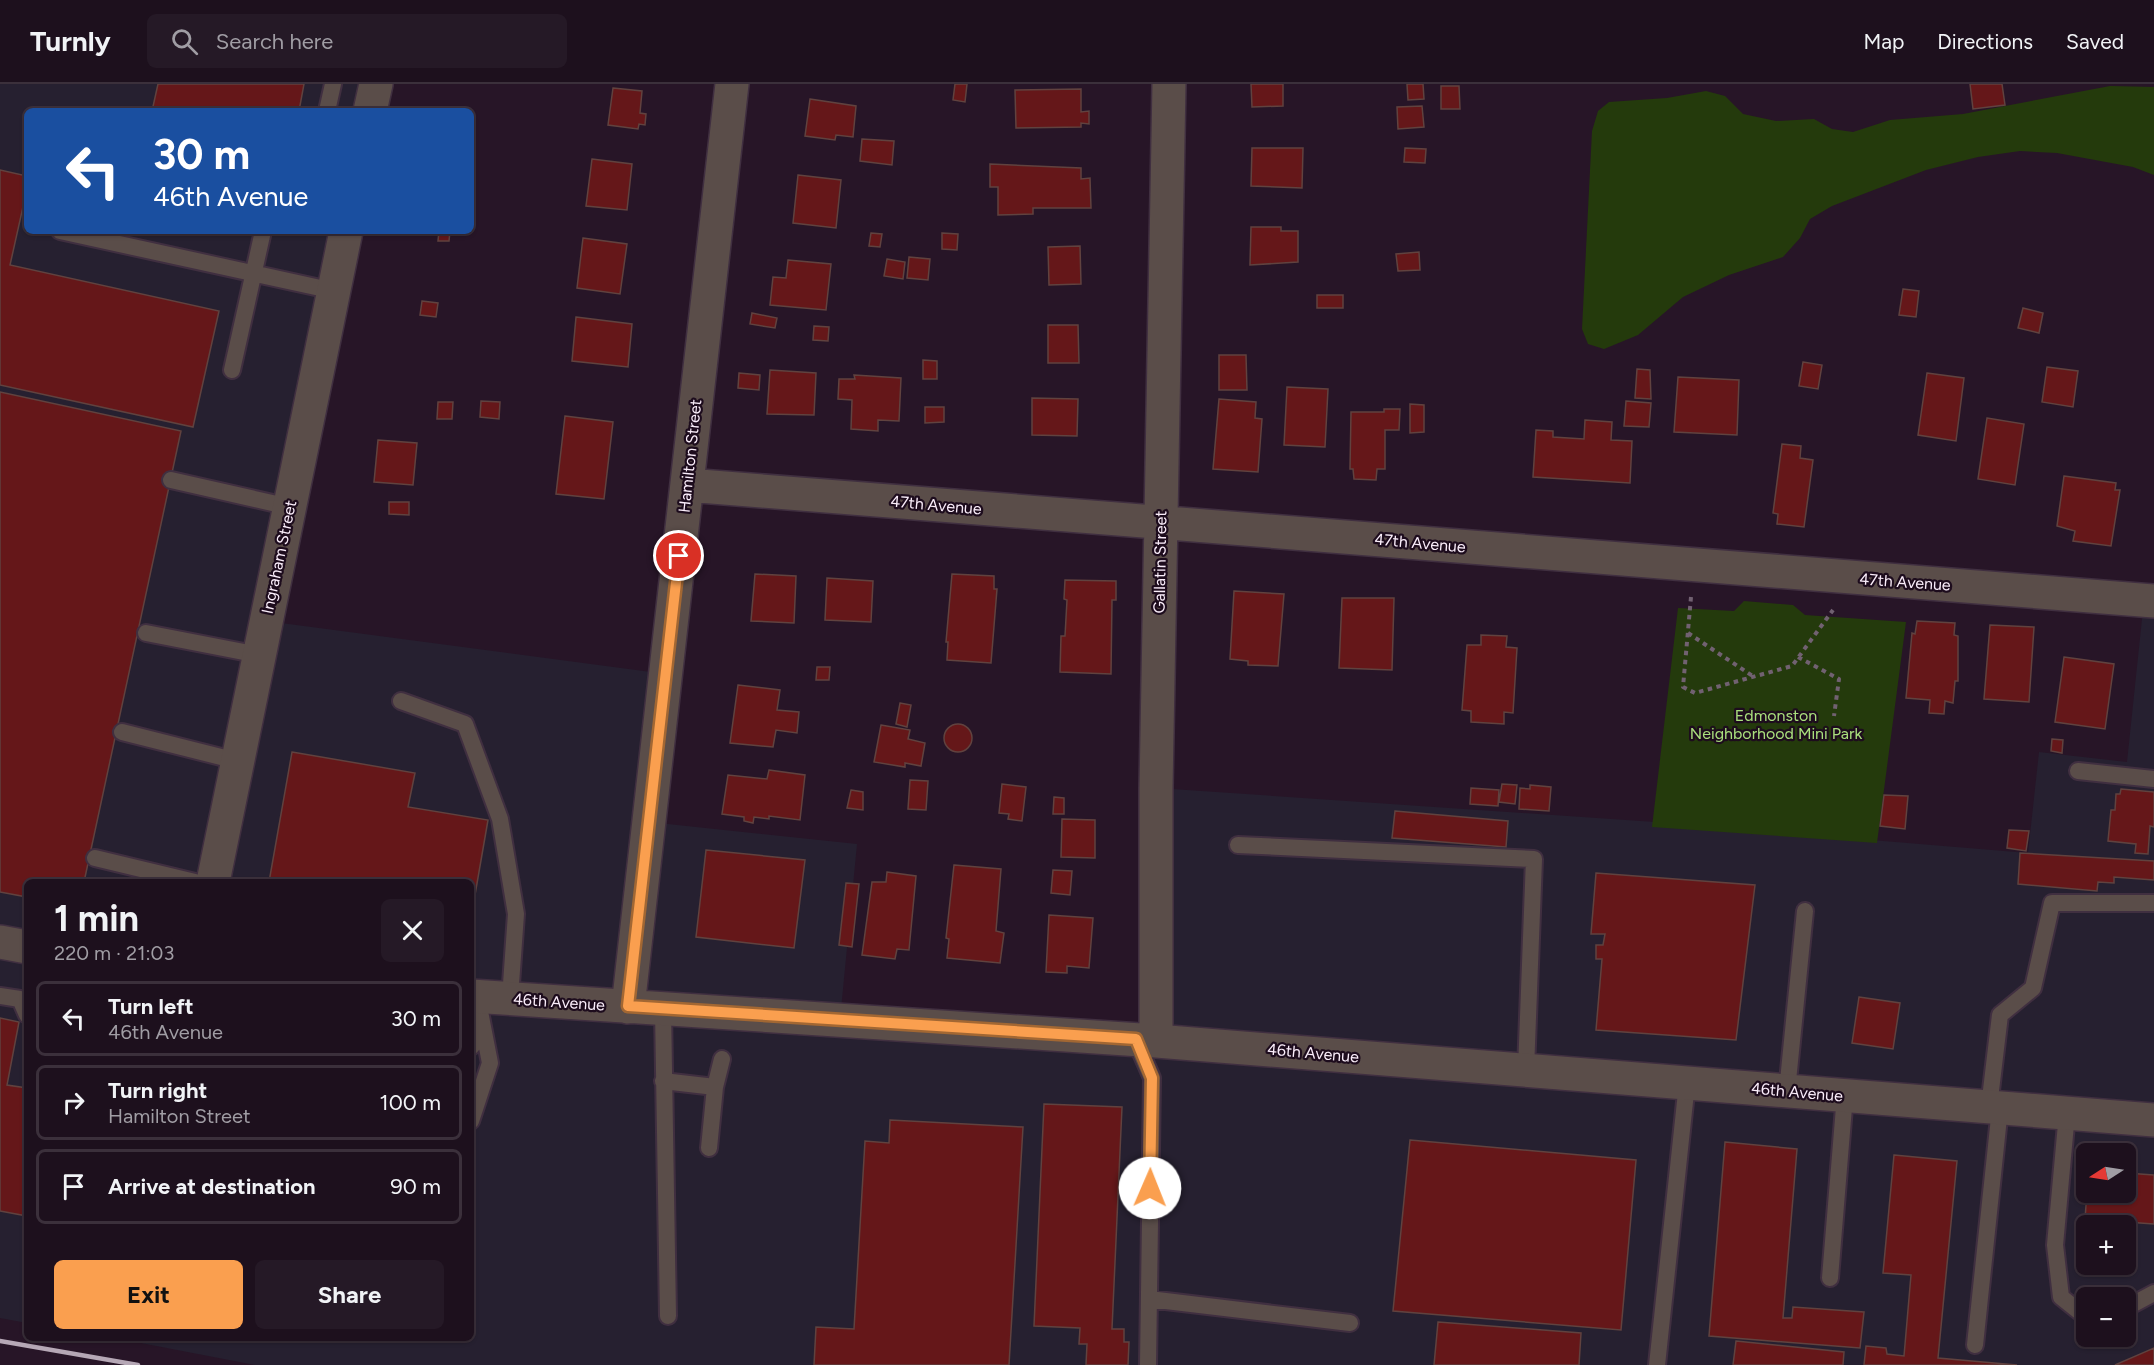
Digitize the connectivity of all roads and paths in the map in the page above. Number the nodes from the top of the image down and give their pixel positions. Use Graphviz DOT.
graph roads {
  1 [pos="333,84"];
  2 [pos="376,84"];
  3 [pos="732,84"];
  4 [pos="1169,84"];
  5 [pos="328,108"];
  6 [pos="371,108"];
  7 [pos="74,234"];
  8 [pos="262,234"];
  9 [pos="345,234"];
  10 [pos="255,272"];
  11 [pos="334,291"];
  12 [pos="232,370"];
  13 [pos="171,480"];
  14 [pos="687,485"];
  15 [pos="290,507"];
  16 [pos="1160,523"];
  17 [pos="1694,565"];
  18 [pos="1837,577"];
  19 [pos="2154,601"];
  20 [pos="146,633"];
  21 [pos="1688,633"];
  22 [pos="259,655"];
  23 [pos="1798,657"];
  24 [pos="1754,676"];
  25 [pos="401,701"];
  26 [pos="1834,716"];
  27 [pos="122,732"];
  28 [pos="237,761"];
  29 [pos="2078,771"];
  30 [pos="2154,779"];
  31 [pos="1238,844"];
  32 [pos="95,858"];
  33 [pos="182,879"];
  34 [pos="214,879"];
  35 [pos="2154,903"];
  36 [pos="1805,911"];
  37 [pos="0,942"];
  38 [pos="24,946"];
  39 [pos="0,996"];
  40 [pos="474,996"];
  41 [pos="510,998"];
  42 [pos="628,1006"];
  43 [pos="24,1008"];
  44 [pos="663,1009"];
  45 [pos="484,1032"];
  46 [pos="1146,1040"];
  47 [pos="474,1044"];
  48 [pos="722,1059"];
  49 [pos="1526,1070"];
  50 [pos="663,1081"];
  51 [pos="1687,1083"];
  52 [pos="715,1087"];
  53 [pos="1787,1091"];
  54 [pos="1845,1095"];
  55 [pos="1995,1107"];
  56 [pos="474,1112"];
  57 [pos="2067,1113"];
  58 [pos="2154,1120"];
  59 [pos="709,1148"];
  60 [pos="1830,1278"];
  61 [pos="2154,1293"];
  62 [pos="1149,1299"];
  63 [pos="2136,1303"];
  64 [pos="2076,1309"];
  65 [pos="668,1316"];
  66 [pos="1350,1323"];
  67 [pos="1975,1346"];
  68 [pos="1148,1365"];
  69 [pos="1657,1365"];
  1 -- 5 [label="lane"];
  2 -- 6 [label="street"];
  3 -- 14 [label="street, Hamilton Street"];
  4 -- 16 [label="street, Gallatin Street"];
  7 -- 10 [label="lane"];
  8 -- 10 [label="lane"];
  9 -- 11 [label="street, Ingraham Street"];
  10 -- 11 [label="lane"];
  10 -- 12 [label="lane"];
  11 -- 15 [label="street, Ingraham Street"];
  13 -- 15 [label="lane"];
  14 -- 16 [label="street, 47th Avenue"];
  14 -- 42 [label="street, Hamilton Street"];
  15 -- 22 [label="street, Ingraham Street"];
  16 -- 17 [label="street, 47th Avenue"];
  16 -- 46 [label="street, Gallatin Street"];
  17 -- 18 [label="street, 47th Avenue"];
  17 -- 21 [label="path"];
  18 -- 19 [label="street, 47th Avenue"];
  18 -- 23 [label="path"];
  20 -- 22 [label="lane"];
  21 -- 24 [label="path"];
  21 -- 24 [label="path"];
  22 -- 28 [label="street, Ingraham Street"];
  23 -- 24 [label="path"];
  23 -- 26 [label="path"];
  25 -- 41 [label="lane"];
  27 -- 28 [label="lane"];
  28 -- 34 [label="street, Ingraham Street"];
  29 -- 30 [label="lane"];
  31 -- 49 [label="lane"];
  32 -- 33 [label="lane"];
  35 -- 55 [label="lane"];
  36 -- 53 [label="lane"];
  37 -- 38 [label="street"];
  39 -- 43 [label="lane"];
  40 -- 41 [label="street, 46th Avenue"];
  40 -- 45 [label="lane"];
  41 -- 42 [label="street, 46th Avenue"];
  42 -- 44 [label="street, 46th Avenue"];
  44 -- 46 [label="street, 46th Avenue"];
  44 -- 50 [label="lane"];
  45 -- 47 [label="lane"];
  45 -- 56 [label="lane"];
  46 -- 49 [label="street, 46th Avenue"];
  46 -- 62 [label="lane"];
  48 -- 52 [label="lane"];
  49 -- 51 [label="street, 46th Avenue"];
  50 -- 52 [label="lane"];
  50 -- 65 [label="lane"];
  51 -- 53 [label="street, 46th Avenue"];
  51 -- 69 [label="lane"];
  52 -- 59 [label="lane"];
  53 -- 54 [label="street, 46th Avenue"];
  54 -- 55 [label="street, 46th Avenue"];
  54 -- 60 [label="lane"];
  55 -- 57 [label="street, 46th Avenue"];
  55 -- 67 [label="lane"];
  57 -- 58 [label="street, 46th Avenue"];
  57 -- 64 [label="lane"];
  61 -- 63 [label="lane"];
  62 -- 66 [label="lane"];
  62 -- 68 [label="lane"];
}
